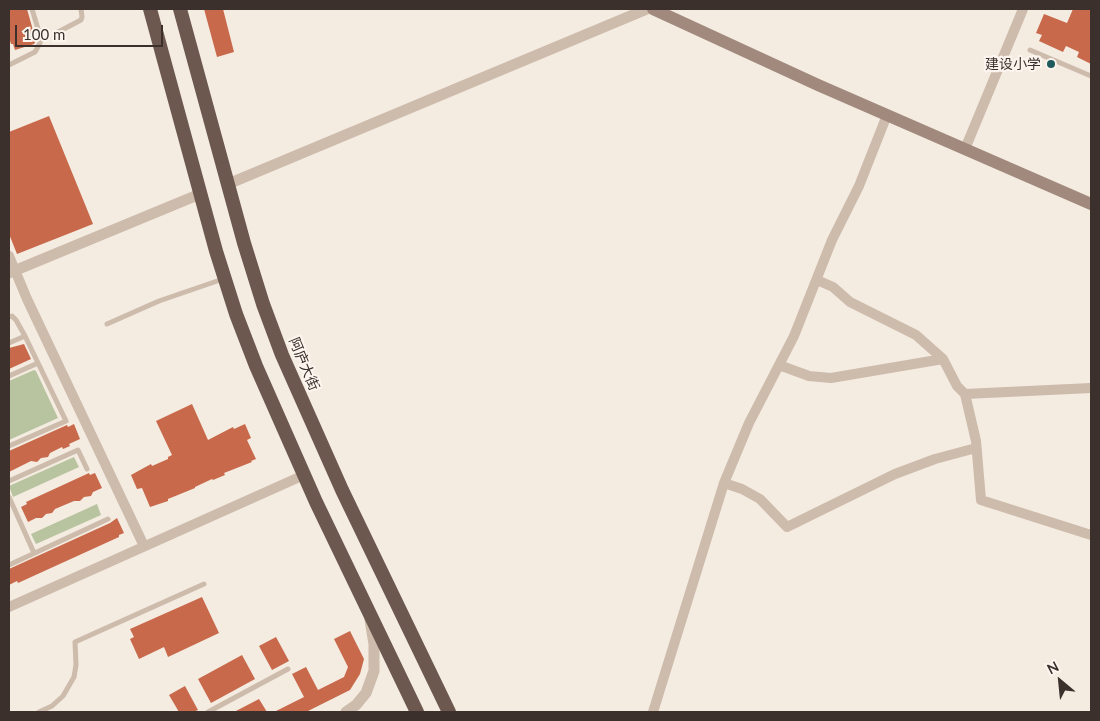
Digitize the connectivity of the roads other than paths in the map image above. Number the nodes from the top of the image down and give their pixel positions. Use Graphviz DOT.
graph roads {
  1 [pos="32,9"];
  2 [pos="82,9"];
  3 [pos="150,9"];
  4 [pos="180,9"];
  5 [pos="647,9"];
  6 [pos="653,9"];
  7 [pos="669,9"];
  8 [pos="1023,9"];
  9 [pos="58,32"];
  10 [pos="1030,50"];
  11 [pos="9,65"];
  12 [pos="1091,76"];
  13 [pos="887,115"];
  14 [pos="966,146"];
  15 [pos="228,184"];
  16 [pos="200,194"];
  17 [pos="1091,197"];
  18 [pos="1091,204"];
  19 [pos="9,256"];
  20 [pos="12,272"];
  21 [pos="224,278"];
  22 [pos="817,280"];
  23 [pos="9,317"];
  24 [pos="107,324"];
  25 [pos="25,336"];
  26 [pos="9,343"];
  27 [pos="942,359"];
  28 [pos="38,363"];
  29 [pos="779,365"];
  30 [pos="9,376"];
  31 [pos="1091,388"];
  32 [pos="965,394"];
  33 [pos="9,446"];
  34 [pos="976,448"];
  35 [pos="87,469"];
  36 [pos="304,475"];
  37 [pos="9,481"];
  38 [pos="724,483"];
  39 [pos="9,497"];
  40 [pos="108,519"];
  41 [pos="1091,535"];
  42 [pos="144,546"];
  43 [pos="34,553"];
  44 [pos="9,565"];
  45 [pos="204,584"];
  46 [pos="9,607"];
  47 [pos="367,609"];
  48 [pos="288,668"];
  49 [pos="39,712"];
  50 [pos="208,712"];
  51 [pos="346,712"];
  52 [pos="418,712"];
  53 [pos="449,712"];
  54 [pos="654,712"];
  1 -- 11 [label="lane"];
  2 -- 9 [label="lane"];
  3 -- 16 [label="highway"];
  4 -- 15 [label="highway, 阿庐大街"];
  5 -- 15 [label="street"];
  6 -- 13 [label="main road"];
  7 -- 14 [label="main road"];
  8 -- 14 [label="street"];
  10 -- 12 [label="lane"];
  13 -- 14 [label="main road"];
  13 -- 22 [label="street"];
  14 -- 17 [label="main road"];
  14 -- 18 [label="main road"];
  15 -- 53 [label="highway, 阿庐大街"];
  16 -- 20 [label="street"];
  16 -- 21 [label="highway"];
  19 -- 20 [label="street"];
  20 -- 42 [label="street"];
  21 -- 24 [label="lane"];
  21 -- 36 [label="highway"];
  22 -- 27 [label="street"];
  22 -- 29 [label="street"];
  23 -- 25 [label="lane"];
  25 -- 26 [label="lane"];
  25 -- 28 [label="lane"];
  27 -- 29 [label="street"];
  27 -- 32 [label="street"];
  28 -- 30 [label="lane"];
  28 -- 33 [label="lane"];
  29 -- 38 [label="street"];
  31 -- 32 [label="street"];
  32 -- 34 [label="street"];
  34 -- 38 [label="street"];
  34 -- 41 [label="street"];
  35 -- 37 [label="lane"];
  36 -- 42 [label="street"];
  36 -- 47 [label="highway"];
  38 -- 54 [label="street"];
  39 -- 43 [label="lane"];
  40 -- 43 [label="lane"];
  42 -- 46 [label="street"];
  43 -- 44 [label="lane"];
  45 -- 49 [label="lane"];
  47 -- 51 [label="street"];
  47 -- 52 [label="highway"];
  48 -- 50 [label="lane"];
}
